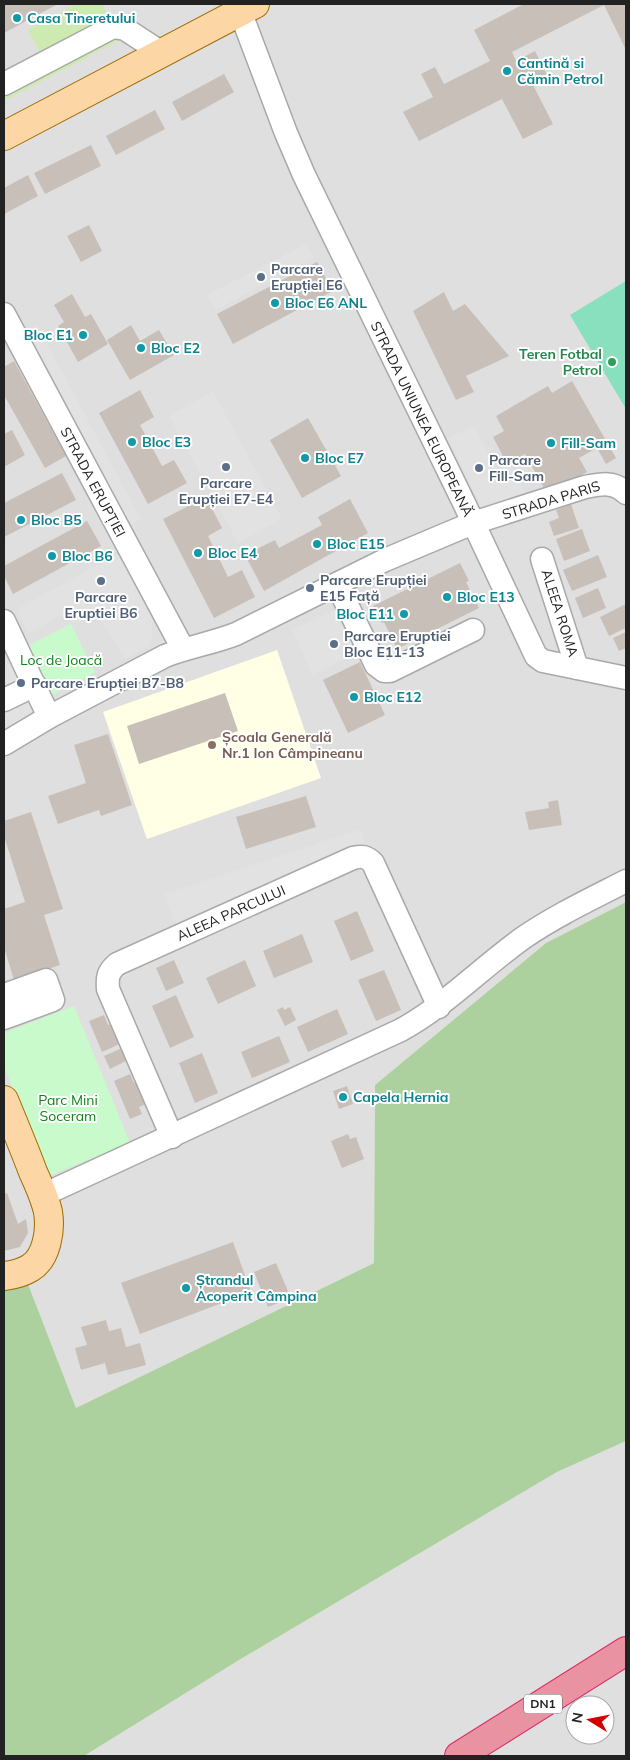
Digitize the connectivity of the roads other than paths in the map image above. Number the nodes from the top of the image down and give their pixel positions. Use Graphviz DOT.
graph roads {
  1 [pos="247,8"];
  2 [pos="162,53"];
  3 [pos="4,84"];
  4 [pos="4,136"];
  5 [pos="4,314"];
  6 [pos="626,493"];
  7 [pos="473,524"];
  8 [pos="542,559"];
  9 [pos="337,584"];
  10 [pos="4,621"];
  11 [pos="474,630"];
  12 [pos="183,649"];
  13 [pos="578,668"];
  14 [pos="626,678"];
  15 [pos="35,685"];
  16 [pos="4,700"];
  17 [pos="49,717"];
  18 [pos="4,744"];
  19 [pos="626,881"];
  20 [pos="4,995"];
  21 [pos="439,1007"];
  22 [pos="4,1018"];
  23 [pos="4,1100"];
  24 [pos="172,1136"];
  25 [pos="43,1195"];
  26 [pos="4,1276"];
  27 [pos="626,1651"];
  28 [pos="626,1668"];
  29 [pos="459,1756"];
  30 [pos="487,1756"];
  1 -- 2 [label="main road"];
  1 -- 7 [label="street, STRADA UNIUNEA EUROPEANĂ"];
  2 -- 3 [label="street"];
  2 -- 4 [label="main road"];
  5 -- 12 [label="street, STRADA ERUPȚIEI"];
  6 -- 7 [label="street, STRADA PARIS"];
  7 -- 9 [label="street"];
  7 -- 13 [label="street, STRADA UNIUNEA EUROPEANĂ"];
  8 -- 13 [label="street, ALEEA ROMA"];
  9 -- 11 [label="street"];
  9 -- 12 [label="street"];
  10 -- 15 [label="street"];
  12 -- 17 [label="street"];
  13 -- 14 [label="street, STRADA UNIUNEA EUROPEANĂ"];
  15 -- 16 [label="street"];
  15 -- 17 [label="street"];
  17 -- 18 [label="street"];
  19 -- 21 [label="street"];
  20 -- 22 [label="street"];
  21 -- 24 [label="street"];
  21 -- 24 [label="street, ALEEA PARCULUI"];
  23 -- 25 [label="main road"];
  24 -- 25 [label="street"];
  25 -- 26 [label="main road"];
  27 -- 29 [label="highway, DN1"];
  28 -- 30 [label="highway, DN1"];
}
